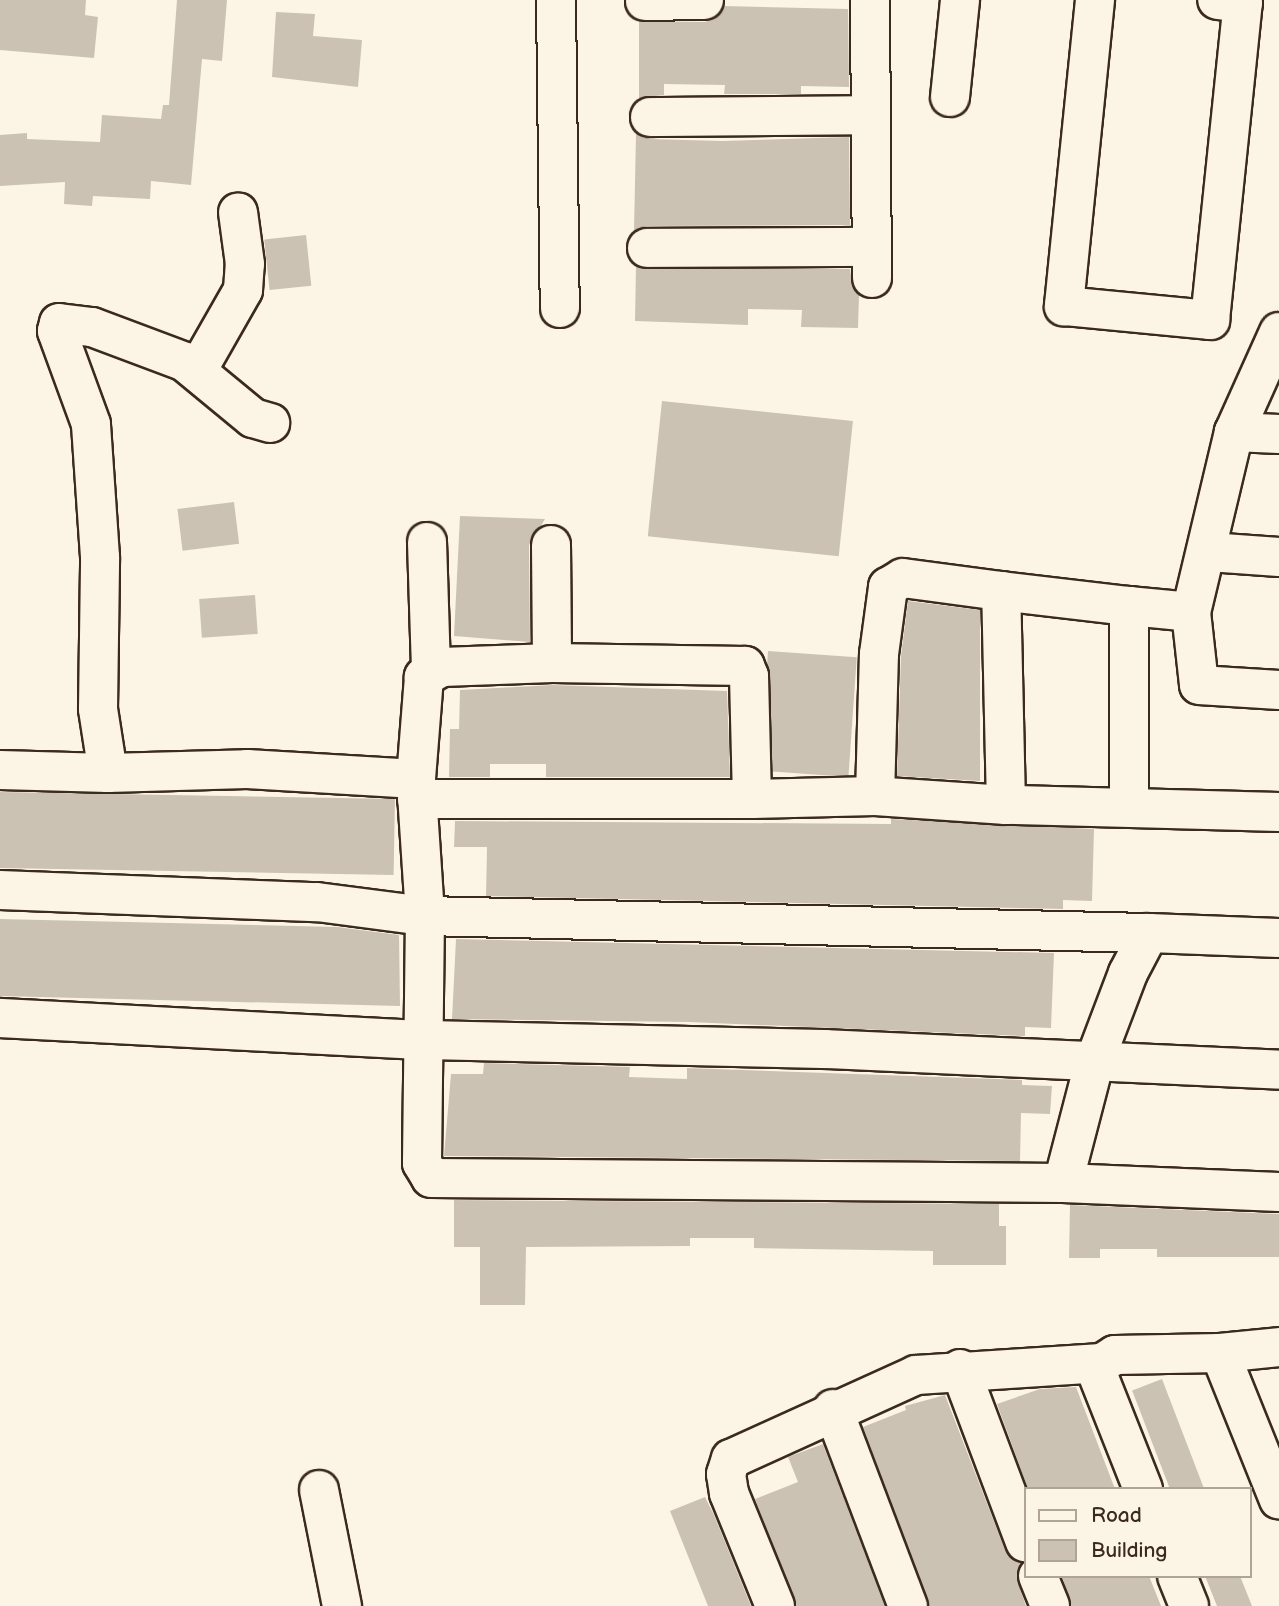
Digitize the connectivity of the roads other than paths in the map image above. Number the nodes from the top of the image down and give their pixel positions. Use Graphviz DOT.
graph roads {
  1 [pos="556,0"];
  2 [pos="704,0"];
  3 [pos="870,0"];
  4 [pos="960,0"];
  5 [pos="1095,0"];
  6 [pos="1217,0"];
  7 [pos="645,1"];
  8 [pos="950,97"];
  9 [pos="871,115"];
  10 [pos="650,117"];
  11 [pos="238,212"];
  12 [pos="647,248"];
  13 [pos="560,308"];
  14 [pos="1279,332"];
  15 [pos="198,369"];
  16 [pos="270,423"];
  17 [pos="1234,432"];
  18 [pos="1279,434"];
  19 [pos="427,542"];
  20 [pos="551,545"];
  21 [pos="1209,552"];
  22 [pos="1279,557"];
  23 [pos="1001,591"];
  24 [pos="1129,606"];
  25 [pos="1191,612"];
  26 [pos="552,663"];
  27 [pos="432,669"];
  28 [pos="1279,690"];
  29 [pos="0,770"];
  30 [pos="108,774"];
  31 [pos="416,789"];
  32 [pos="875,796"];
  33 [pos="751,799"];
  34 [pos="1006,805"];
  35 [pos="1129,807"];
  36 [pos="1279,811"];
  37 [pos="0,890"];
  38 [pos="425,916"];
  39 [pos="1149,933"];
  40 [pos="1279,938"];
  41 [pos="0,1018"];
  42 [pos="424,1040"];
  43 [pos="1095,1060"];
  44 [pos="1279,1070"];
  45 [pos="1063,1183"];
  46 [pos="1279,1192"];
  47 [pos="1279,1347"];
  48 [pos="1220,1353"];
  49 [pos="1102,1363"];
  50 [pos="960,1369"];
  51 [pos="833,1409"];
  52 [pos="1142,1487"];
  53 [pos="319,1490"];
  54 [pos="1279,1500"];
  55 [pos="1024,1539"];
  56 [pos="1039,1578"];
  57 [pos="1178,1578"];
  58 [pos="342,1606"];
  59 [pos="775,1606"];
  60 [pos="908,1606"];
  61 [pos="1050,1606"];
  62 [pos="1189,1606"];
  1 -- 13 [label="street"];
  2 -- 7 [label="street"];
  3 -- 9 [label="street"];
  4 -- 8 [label="street"];
  5 -- 6 [label="street"];
  9 -- 10 [label="street"];
  9 -- 12 [label="street"];
  11 -- 15 [label="street"];
  14 -- 17 [label="street"];
  15 -- 16 [label="street"];
  15 -- 30 [label="street"];
  17 -- 18 [label="street"];
  17 -- 21 [label="street"];
  19 -- 27 [label="street"];
  20 -- 26 [label="street"];
  21 -- 22 [label="street"];
  21 -- 25 [label="street"];
  23 -- 24 [label="street"];
  23 -- 32 [label="street"];
  23 -- 34 [label="street"];
  24 -- 25 [label="street"];
  24 -- 35 [label="street"];
  25 -- 28 [label="street"];
  26 -- 27 [label="street"];
  26 -- 33 [label="street"];
  27 -- 31 [label="street"];
  29 -- 30 [label="street"];
  30 -- 31 [label="street"];
  31 -- 33 [label="street"];
  31 -- 38 [label="street"];
  32 -- 33 [label="street"];
  32 -- 34 [label="street"];
  34 -- 35 [label="street"];
  35 -- 36 [label="street"];
  37 -- 38 [label="street"];
  38 -- 39 [label="street"];
  38 -- 42 [label="street"];
  39 -- 40 [label="street"];
  39 -- 43 [label="street"];
  41 -- 42 [label="street"];
  42 -- 43 [label="street"];
  42 -- 45 [label="street"];
  43 -- 44 [label="street"];
  43 -- 45 [label="street"];
  45 -- 46 [label="street"];
  47 -- 48 [label="street"];
  48 -- 49 [label="street"];
  48 -- 54 [label="street"];
  49 -- 50 [label="street"];
  49 -- 52 [label="street"];
  50 -- 51 [label="street"];
  50 -- 55 [label="street"];
  51 -- 59 [label="street"];
  51 -- 60 [label="street"];
  53 -- 58 [label="street"];
  56 -- 61 [label="street"];
  57 -- 62 [label="street"];
}
